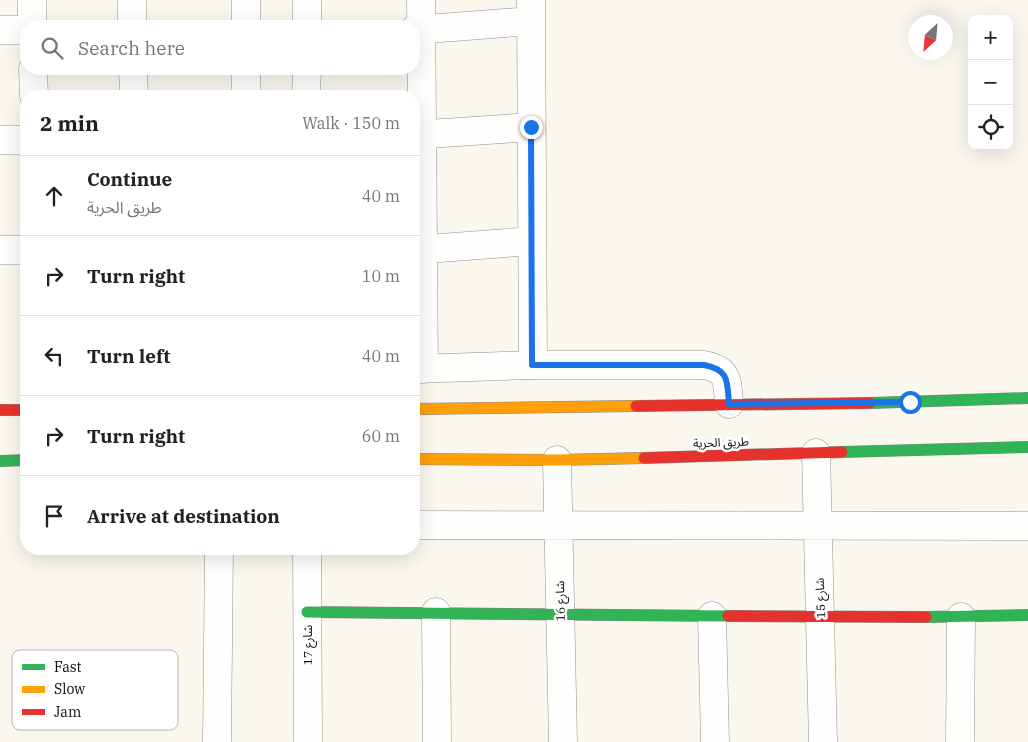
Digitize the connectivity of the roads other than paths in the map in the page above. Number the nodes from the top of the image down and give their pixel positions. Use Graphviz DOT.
graph roads {
  1 [pos="32,0"];
  2 [pos="132,0"];
  3 [pos="246,0"];
  4 [pos="307,0"];
  5 [pos="420,0"];
  6 [pos="531,11"];
  7 [pos="32,20"];
  8 [pos="132,20"];
  9 [pos="246,20"];
  10 [pos="307,20"];
  11 [pos="418,20"];
  12 [pos="0,30"];
  13 [pos="20,30"];
  14 [pos="420,30"];
  15 [pos="33,75"];
  16 [pos="133,75"];
  17 [pos="246,75"];
  18 [pos="307,75"];
  19 [pos="417,75"];
  20 [pos="34,90"];
  21 [pos="134,90"];
  22 [pos="246,90"];
  23 [pos="306,90"];
  24 [pos="418,90"];
  25 [pos="531,127"];
  26 [pos="420,135"];
  27 [pos="0,140"];
  28 [pos="20,140"];
  29 [pos="532,241"];
  30 [pos="0,250"];
  31 [pos="20,250"];
  32 [pos="420,250"];
  33 [pos="532,365"];
  34 [pos="420,369"];
  35 [pos="1028,398"];
  36 [pos="729,404"];
  37 [pos="420,409"];
  38 [pos="0,410"];
  39 [pos="20,410"];
  40 [pos="1028,447"];
  41 [pos="816,453"];
  42 [pos="420,459"];
  43 [pos="20,460"];
  44 [pos="557,460"];
  45 [pos="0,461"];
  46 [pos="420,525"];
  47 [pos="559,525"];
  48 [pos="818,525"];
  49 [pos="1028,526"];
  50 [pos="219,555"];
  51 [pos="307,555"];
  52 [pos="307,612"];
  53 [pos="436,612"];
  54 [pos="560,614"];
  55 [pos="1028,615"];
  56 [pos="712,616"];
  57 [pos="820,616"];
  58 [pos="962,617"];
  59 [pos="216,742"];
  60 [pos="308,742"];
  61 [pos="437,742"];
  62 [pos="563,742"];
  63 [pos="715,742"];
  64 [pos="823,742"];
  65 [pos="960,742"];
  1 -- 7 [label="street"];
  2 -- 8 [label="street"];
  3 -- 9 [label="street"];
  4 -- 10 [label="street"];
  5 -- 11 [label="street"];
  6 -- 14 [label="street"];
  6 -- 25 [label="street"];
  12 -- 13 [label="street"];
  15 -- 20 [label="street"];
  16 -- 21 [label="street"];
  17 -- 22 [label="street"];
  18 -- 23 [label="street"];
  19 -- 24 [label="street"];
  25 -- 26 [label="street"];
  25 -- 29 [label="street"];
  27 -- 28 [label="street"];
  29 -- 32 [label="street"];
  29 -- 33 [label="street"];
  30 -- 31 [label="street"];
  33 -- 34 [label="street"];
  33 -- 36 [label="street"];
  35 -- 36 [label="main road"];
  36 -- 37 [label="main road"];
  38 -- 39 [label="main road"];
  40 -- 41 [label="main road, طريق الحرية"];
  41 -- 44 [label="main road, طريق الحرية"];
  41 -- 48 [label="street, شارع 15"];
  42 -- 44 [label="main road, طريق الحرية"];
  43 -- 45 [label="main road"];
  44 -- 47 [label="street, شارع 16"];
  46 -- 47 [label="street"];
  47 -- 48 [label="street"];
  47 -- 54 [label="street, شارع 16"];
  48 -- 49 [label="street"];
  48 -- 57 [label="street, شارع 15"];
  50 -- 59 [label="street"];
  51 -- 52 [label="street, شارع 17"];
  52 -- 53 [label="main road"];
  52 -- 60 [label="street, شارع 17"];
  53 -- 54 [label="main road"];
  53 -- 61 [label="street"];
  54 -- 56 [label="main road"];
  54 -- 62 [label="street, شارع 16"];
  55 -- 58 [label="main road"];
  56 -- 57 [label="main road"];
  56 -- 63 [label="street"];
  57 -- 58 [label="main road"];
  57 -- 64 [label="street, شارع 15"];
  58 -- 65 [label="street"];
}
